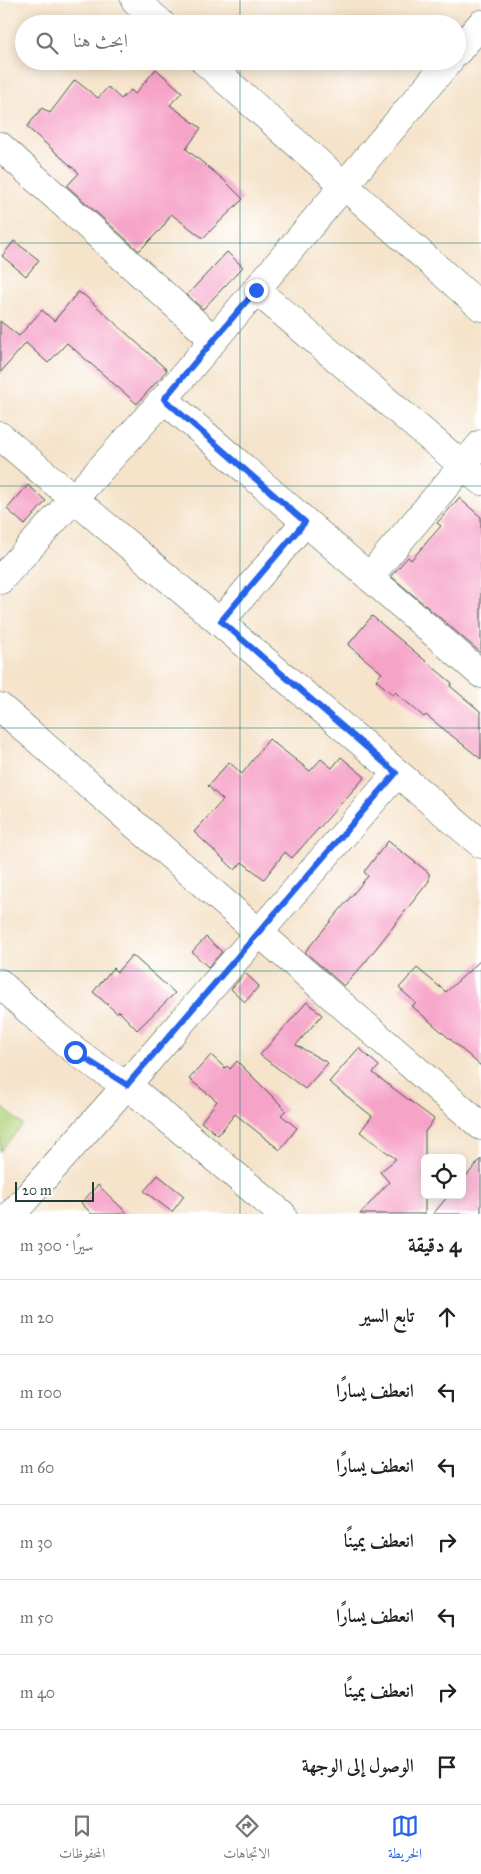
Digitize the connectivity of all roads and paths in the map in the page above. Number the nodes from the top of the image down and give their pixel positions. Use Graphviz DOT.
graph roads {
  1 [pos="135,0"];
  2 [pos="152,15"];
  3 [pos="481,24"];
  4 [pos="466,42"];
  5 [pos="214,70"];
  6 [pos="441,70"];
  7 [pos="0,146"];
  8 [pos="343,184"];
  9 [pos="256,290"];
  10 [pos="481,307"];
  11 [pos="214,340"];
  12 [pos="164,399"];
  13 [pos="0,436"];
  14 [pos="481,444"];
  15 [pos="472,473"];
  16 [pos="74,499"];
  17 [pos="305,522"];
  18 [pos="370,577"];
  19 [pos="0,580"];
  20 [pos="221,621"];
  21 [pos="481,674"];
  22 [pos="0,707"];
  23 [pos="396,773"];
  24 [pos="481,844"];
  25 [pos="258,934"];
  26 [pos="0,983"];
  27 [pos="127,1085"];
  28 [pos="481,1126"];
  29 [pos="12,1214"];
  30 [pos="282,1214"];
  1 -- 2 [label="street"];
  3 -- 4 [label="street"];
  5 -- 8 [label="street"];
  6 -- 8 [label="street"];
  7 -- 11 [label="street"];
  8 -- 9 [label="street"];
  8 -- 10 [label="street"];
  9 -- 11 [label="street"];
  9 -- 15 [label="street"];
  11 -- 12 [label="street"];
  12 -- 16 [label="street"];
  12 -- 17 [label="street"];
  13 -- 16 [label="street"];
  14 -- 15 [label="street"];
  15 -- 18 [label="street"];
  16 -- 19 [label="street"];
  16 -- 20 [label="street"];
  17 -- 18 [label="street"];
  17 -- 20 [label="street"];
  18 -- 21 [label="street"];
  20 -- 23 [label="street"];
  22 -- 25 [label="street"];
  23 -- 24 [label="street"];
  23 -- 25 [label="street"];
  25 -- 27 [label="street"];
  25 -- 28 [label="street"];
  26 -- 27 [label="street"];
  27 -- 29 [label="street"];
  27 -- 30 [label="street"];
}
